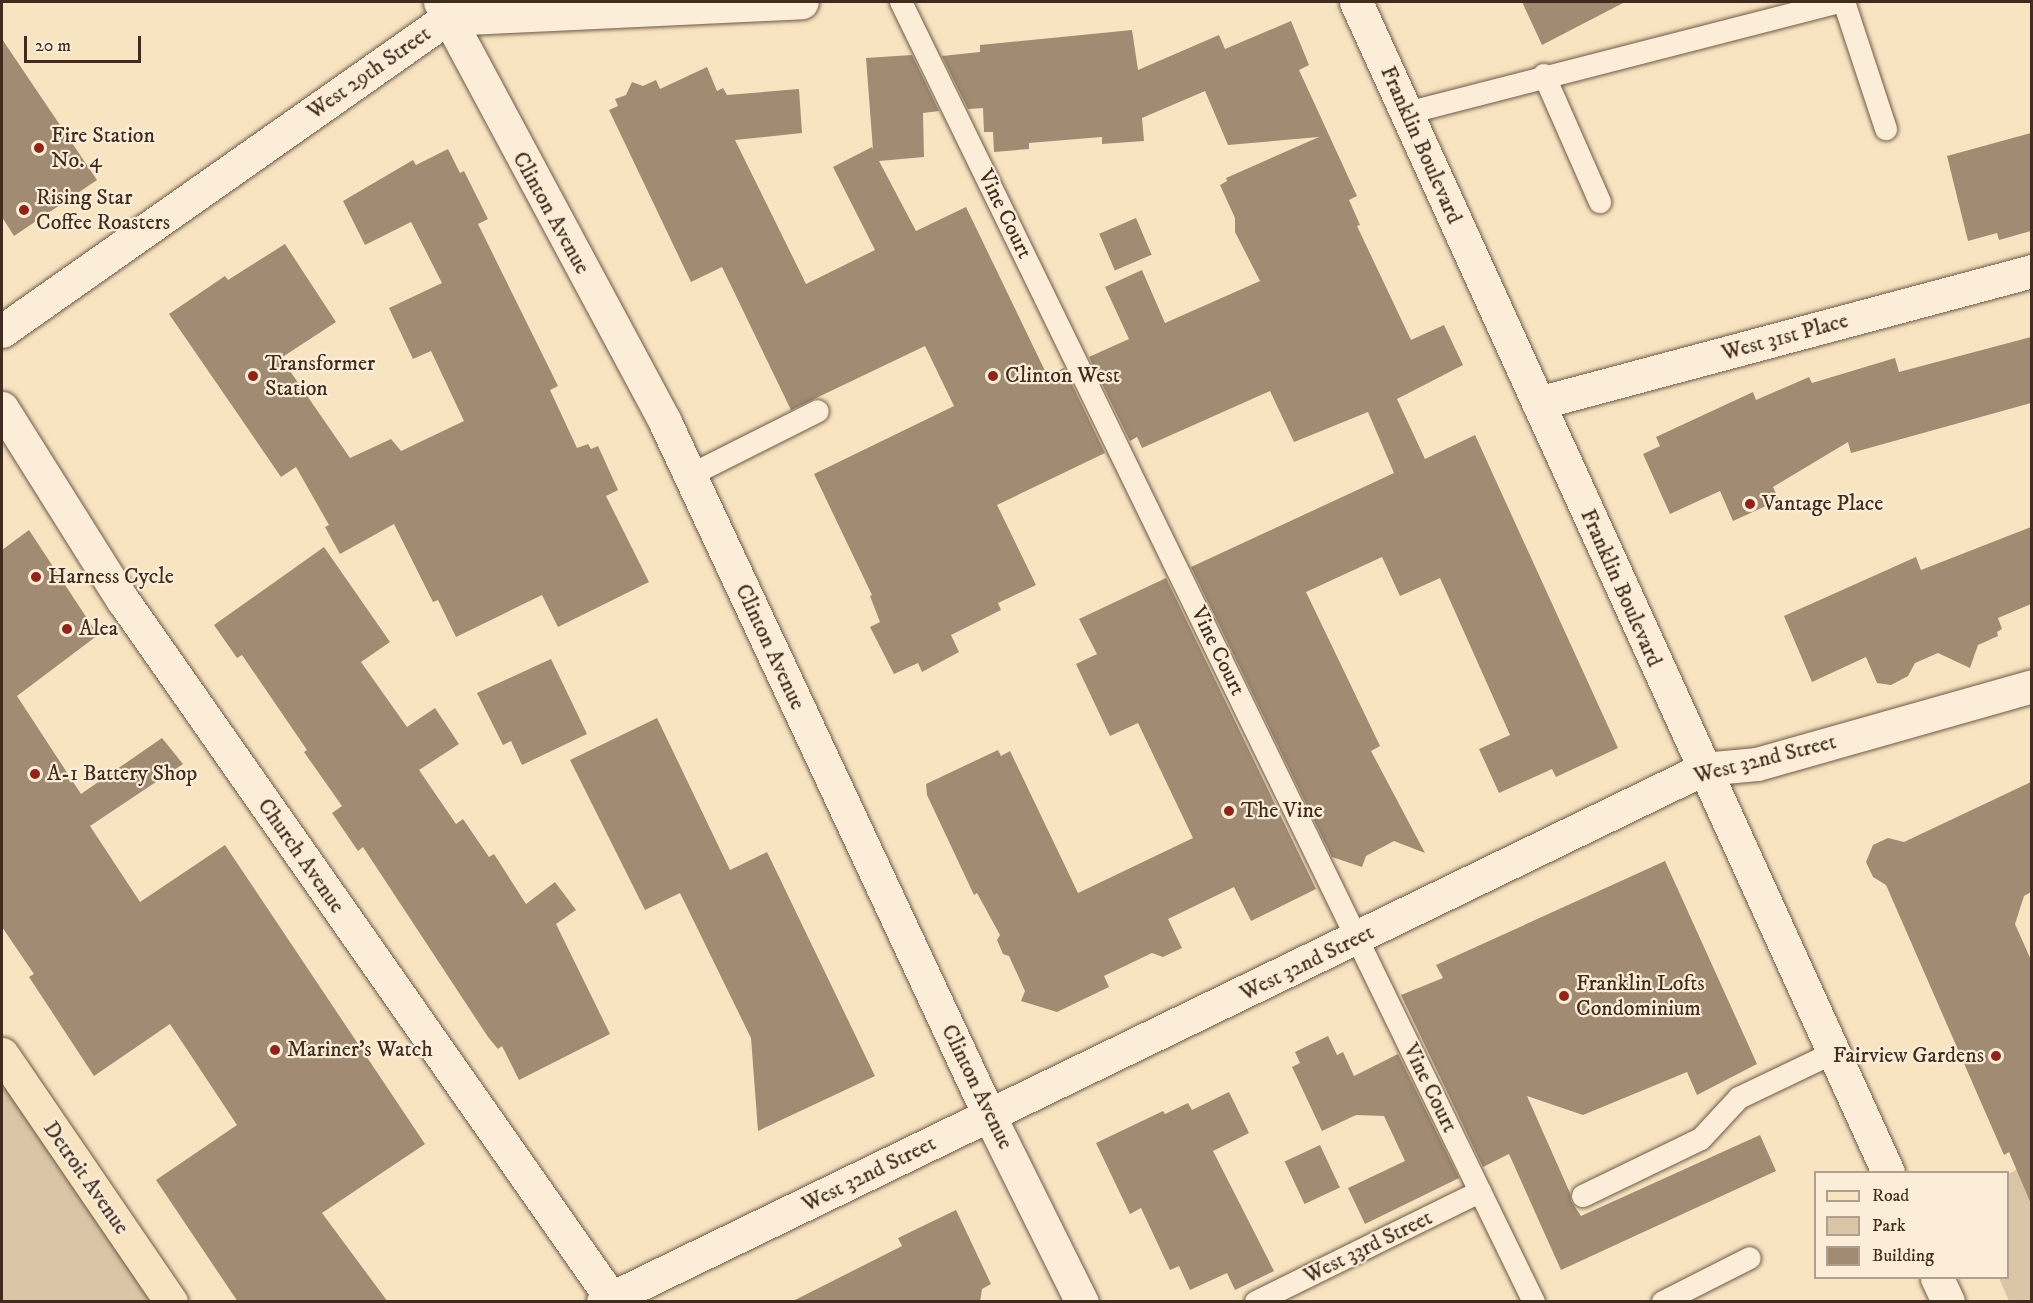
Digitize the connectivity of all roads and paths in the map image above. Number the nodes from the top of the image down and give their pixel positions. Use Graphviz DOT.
graph roads {
  1 [pos="802,2"];
  2 [pos="901,2"];
  3 [pos="1356,2"];
  4 [pos="1839,2"];
  5 [pos="1844,2"];
  6 [pos="448,7"];
  7 [pos="1544,75"];
  8 [pos="1407,113"];
  9 [pos="1886,129"];
  10 [pos="1600,201"];
  11 [pos="2031,271"];
  12 [pos="2,332"];
  13 [pos="1538,403"];
  14 [pos="2,408"];
  15 [pos="818,411"];
  16 [pos="689,476"];
  17 [pos="2031,686"];
  18 [pos="1703,769"];
  19 [pos="1358,938"];
  20 [pos="1833,1053"];
  21 [pos="2,1054"];
  22 [pos="989,1115"];
  23 [pos="1887,1171"];
  24 [pos="1480,1192"];
  25 [pos="1582,1196"];
  26 [pos="1750,1258"];
  27 [pos="1937,1279"];
  28 [pos="607,1300"];
  29 [pos="171,1302"];
  30 [pos="1082,1302"];
  31 [pos="1256,1302"];
  32 [pos="1534,1302"];
  33 [pos="1663,1302"];
  34 [pos="1948,1302"];
  1 -- 6 [label="street, West 29th Street"];
  2 -- 19 [label="lane, Vine Court"];
  3 -- 8 [label="street, Franklin Boulevard"];
  4 -- 7 [label="lane"];
  5 -- 9 [label="lane"];
  6 -- 12 [label="street, West 29th Street"];
  6 -- 16 [label="street, Clinton Avenue"];
  7 -- 8 [label="lane"];
  7 -- 10 [label="lane"];
  8 -- 13 [label="street, Franklin Boulevard"];
  11 -- 13 [label="street, West 31st Place"];
  13 -- 18 [label="street, Franklin Boulevard"];
  14 -- 28 [label="street, Church Avenue"];
  15 -- 16 [label="lane"];
  16 -- 22 [label="street, Clinton Avenue"];
  17 -- 18 [label="street, West 32nd Street"];
  18 -- 19 [label="street, West 32nd Street"];
  18 -- 20 [label="street, Franklin Boulevard"];
  19 -- 22 [label="street, West 32nd Street"];
  19 -- 24 [label="lane, Vine Court"];
  20 -- 23 [label="street, Franklin Boulevard"];
  20 -- 25 [label="lane"];
  21 -- 29 [label="main road, Detroit Avenue"];
  22 -- 28 [label="street, West 32nd Street"];
  22 -- 30 [label="street, Clinton Avenue"];
  24 -- 31 [label="lane, West 33rd Street"];
  24 -- 32 [label="lane, Vine Court"];
  26 -- 33 [label="lane"];
  27 -- 34 [label="street"];
}
